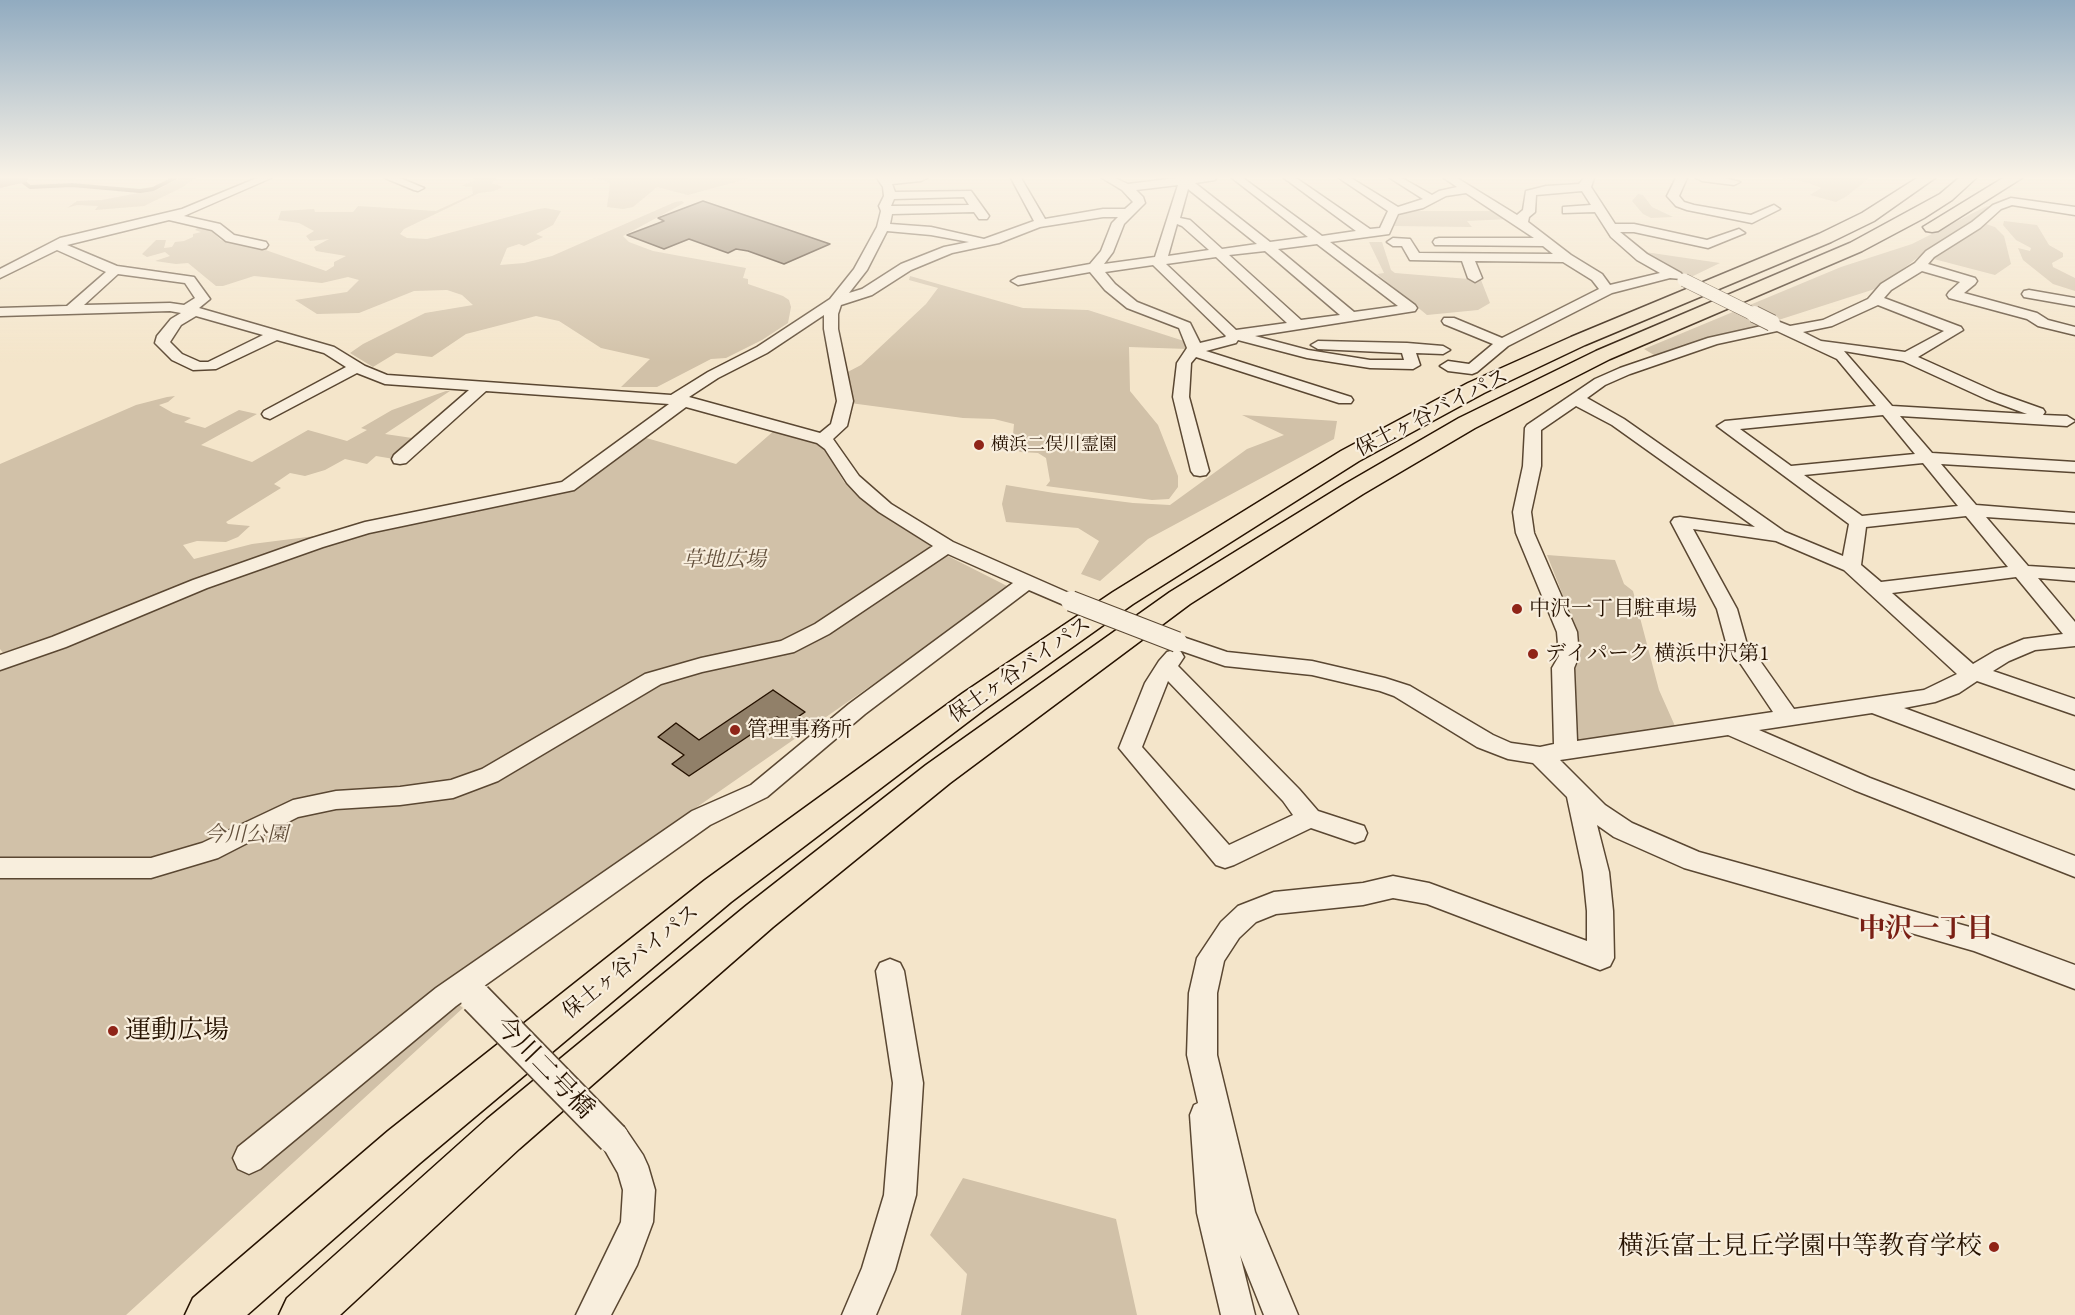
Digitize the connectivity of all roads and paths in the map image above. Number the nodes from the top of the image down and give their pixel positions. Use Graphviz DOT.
graph roads {
  1 [pos="72,239"];
  2 [pos="236,239"];
  3 [pos="876,239"];
  4 [pos="980,239"];
  5 [pos="994,239"];
  6 [pos="1112,239"];
  7 [pos="1167,239"];
  8 [pos="1204,239"];
  9 [pos="1259,239"];
  10 [pos="1316,239"];
  11 [pos="1319,239"];
  12 [pos="1540,239"];
  13 [pos="1623,239"];
  14 [pos="1687,239"];
  15 [pos="1721,239"];
  16 [pos="1808,239"];
  17 [pos="1828,239"];
  18 [pos="1866,239"];
  19 [pos="1906,239"];
  20 [pos="1953,239"];
  21 [pos="989,241"];
  22 [pos="1543,242"];
  23 [pos="56,245"];
  24 [pos="262,245"];
  25 [pos="1267,246"];
  26 [pos="1218,252"];
  27 [pos="1467,257"];
  28 [pos="1566,258"];
  29 [pos="1160,260"];
  30 [pos="1920,266"];
  31 [pos="1095,268"];
  32 [pos="115,270"];
  33 [pos="0,274"];
  34 [pos="1678,277"];
  35 [pos="1475,278"];
  36 [pos="1754,280"];
  37 [pos="1018,281"];
  38 [pos="1607,290"];
  39 [pos="2030,294"];
  40 [pos="1877,300"];
  41 [pos="835,302"];
  42 [pos="2075,302"];
  43 [pos="69,310"];
  44 [pos="190,311"];
  45 [pos="0,312"];
  46 [pos="1351,317"];
  47 [pos="1449,321"];
  48 [pos="1298,325"];
  49 [pos="1779,327"];
  50 [pos="2075,332"];
  51 [pos="1234,334"];
  52 [pos="275,335"];
  53 [pos="1503,343"];
  54 [pos="1819,344"];
  55 [pos="1407,347"];
  56 [pos="1290,348"];
  57 [pos="1194,350"];
  58 [pos="1443,350"];
  59 [pos="1907,357"];
  60 [pos="1448,366"];
  61 [pos="357,367"];
  62 [pos="481,387"];
  63 [pos="1576,399"];
  64 [pos="679,400"];
  65 [pos="1345,400"];
  66 [pos="1886,410"];
  67 [pos="270,414"];
  68 [pos="2071,421"];
  69 [pos="823,439"];
  70 [pos="1925,458"];
  71 [pos="400,459"];
  72 [pos="2075,467"];
  73 [pos="1200,471"];
  74 [pos="1789,471"];
  75 [pos="1969,510"];
  76 [pos="2075,518"];
  77 [pos="1858,522"];
  78 [pos="1780,536"];
  79 [pos="946,546"];
  80 [pos="1851,566"];
  81 [pos="2020,571"];
  82 [pos="2075,575"];
  83 [pos="1027,582"];
  84 [pos="1876,589"];
  85 [pos="2075,637"];
  86 [pos="1181,643"];
  87 [pos="0,663"];
  88 [pos="1166,666"];
  89 [pos="1974,673"];
  90 [pos="1873,705"];
  91 [pos="2075,707"];
  92 [pos="1788,718"];
  93 [pos="1730,727"];
  94 [pos="1566,752"];
  95 [pos="1540,754"];
  96 [pos="2075,780"];
  97 [pos="1578,795"];
  98 [pos="1309,818"];
  99 [pos="1355,833"];
  100 [pos="2075,867"];
  101 [pos="0,868"];
  102 [pos="890,971"];
  103 [pos="2075,977"];
  104 [pos="470,992"];
  105 [pos="1202,1055"];
  106 [pos="249,1158"];
  107 [pos="210,1315"];
  108 [pos="304,1315"];
  109 [pos="593,1315"];
  110 [pos="859,1315"];
  111 [pos="1238,1315"];
  112 [pos="1281,1315"];
  1 -- 23 [label="street"];
  2 -- 24 [label="street"];
  3 -- 41 [label="street"];
  4 -- 21 [label="street"];
  5 -- 21 [label="street"];
  6 -- 31 [label="street"];
  7 -- 29 [label="street"];
  8 -- 26 [label="street"];
  9 -- 25 [label="street"];
  10 -- 25 [label="street"];
  11 -- 46 [label="street"];
  12 -- 22 [label="street"];
  13 -- 34 [label="street"];
  14 -- 15 [label="street"];
  16 -- 36 [label="highway"];
  17 -- 36 [label="highway, 保土ヶ谷バイパス"];
  18 -- 36 [label="highway, 保土ヶ谷バイパス"];
  19 -- 36 [label="highway"];
  20 -- 30 [label="street"];
  21 -- 41 [label="street"];
  22 -- 27 [label="street"];
  22 -- 28 [label="street"];
  23 -- 32 [label="street"];
  23 -- 33 [label="street"];
  25 -- 26 [label="street"];
  25 -- 46 [label="street"];
  26 -- 29 [label="street"];
  26 -- 48 [label="street"];
  27 -- 28 [label="street"];
  27 -- 35 [label="street"];
  28 -- 38 [label="street"];
  29 -- 31 [label="street"];
  29 -- 51 [label="street"];
  30 -- 40 [label="street"];
  30 -- 50 [label="street"];
  31 -- 37 [label="street"];
  31 -- 57 [label="street"];
  32 -- 43 [label="street"];
  32 -- 44 [label="street"];
  34 -- 38 [label="street"];
  34 -- 49 [label="street, bridge"];
  36 -- 107 [label="highway, 保土ヶ谷バイパス"];
  36 -- 108 [label="highway, 保土ヶ谷バイパス"];
  38 -- 53 [label="street"];
  39 -- 42 [label="street"];
  40 -- 49 [label="street"];
  40 -- 59 [label="street"];
  41 -- 64 [label="street"];
  41 -- 69 [label="street"];
  43 -- 44 [label="street"];
  43 -- 45 [label="street"];
  44 -- 52 [label="street"];
  44 -- 52 [label="street"];
  46 -- 48 [label="street"];
  47 -- 53 [label="street"];
  48 -- 51 [label="street"];
  49 -- 54 [label="street"];
  49 -- 63 [label="street"];
  51 -- 56 [label="street"];
  51 -- 57 [label="street"];
  52 -- 61 [label="street"];
  53 -- 60 [label="street"];
  54 -- 59 [label="street"];
  54 -- 66 [label="street"];
  55 -- 56 [label="street"];
  55 -- 56 [label="street"];
  55 -- 58 [label="street"];
  57 -- 65 [label="street"];
  57 -- 73 [label="street"];
  59 -- 68 [label="street"];
  61 -- 62 [label="street"];
  61 -- 67 [label="street"];
  62 -- 64 [label="street"];
  62 -- 71 [label="street"];
  63 -- 78 [label="street"];
  63 -- 94 [label="street"];
  64 -- 69 [label="street"];
  64 -- 87 [label="street"];
  66 -- 68 [label="street"];
  66 -- 70 [label="street"];
  66 -- 74 [label="street"];
  69 -- 79 [label="street"];
  70 -- 72 [label="street"];
  70 -- 74 [label="street"];
  70 -- 75 [label="street"];
  74 -- 77 [label="street"];
  75 -- 76 [label="street"];
  75 -- 77 [label="street"];
  75 -- 81 [label="street"];
  77 -- 80 [label="street"];
  78 -- 80 [label="street"];
  78 -- 92 [label="street"];
  79 -- 83 [label="street"];
  79 -- 101 [label="street"];
  80 -- 84 [label="street"];
  81 -- 82 [label="street"];
  81 -- 84 [label="street"];
  81 -- 85 [label="street"];
  83 -- 86 [label="street, bridge"];
  83 -- 104 [label="street"];
  84 -- 89 [label="street"];
  85 -- 89 [label="street"];
  86 -- 88 [label="street"];
  86 -- 95 [label="street"];
  88 -- 98 [label="street"];
  88 -- 98 [label="street"];
  89 -- 90 [label="street"];
  89 -- 91 [label="street"];
  90 -- 92 [label="street"];
  90 -- 96 [label="street"];
  92 -- 93 [label="street"];
  93 -- 94 [label="street"];
  93 -- 100 [label="street"];
  94 -- 95 [label="street"];
  95 -- 97 [label="street"];
  97 -- 103 [label="street"];
  97 -- 105 [label="street"];
  98 -- 99 [label="street"];
  102 -- 110 [label="street"];
  104 -- 106 [label="street"];
  104 -- 109 [label="street, 今川二号橋, bridge"];
  105 -- 111 [label="street"];
  105 -- 112 [label="street"];
}
